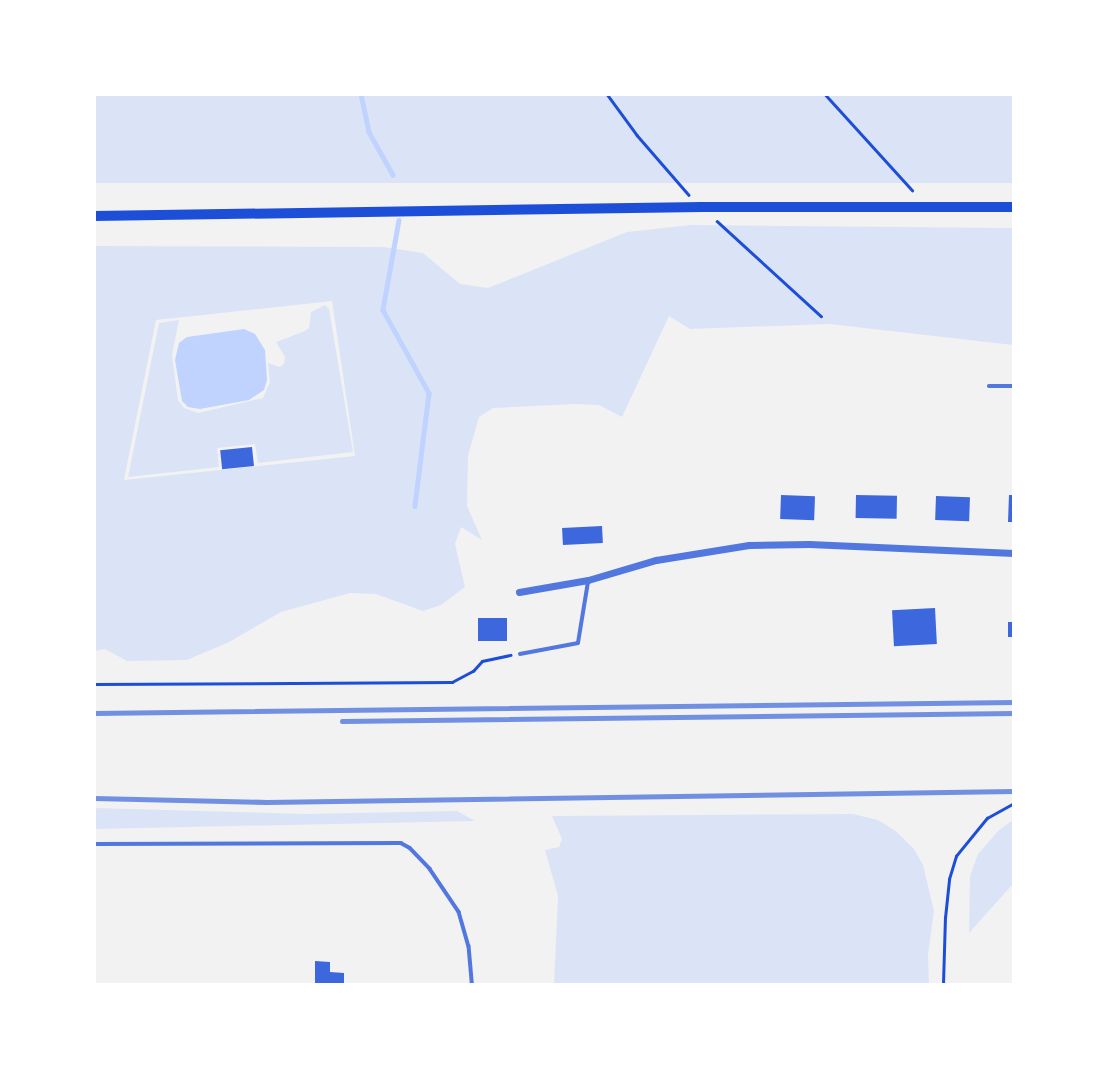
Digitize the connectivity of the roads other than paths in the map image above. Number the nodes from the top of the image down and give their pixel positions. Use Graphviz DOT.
graph roads {
  1 [pos="1013,207"];
  2 [pos="94,216"];
  3 [pos="989,386"];
  4 [pos="1013,386"];
  5 [pos="1013,553"];
  6 [pos="589,580"];
  7 [pos="519,592"];
  8 [pos="520,654"];
  9 [pos="94,844"];
  10 [pos="472,985"];
  1 -- 2 [label="main road"];
  3 -- 4 [label="lane"];
  5 -- 6 [label="street"];
  6 -- 7 [label="street"];
  6 -- 8 [label="lane"];
  9 -- 10 [label="lane"];
}
